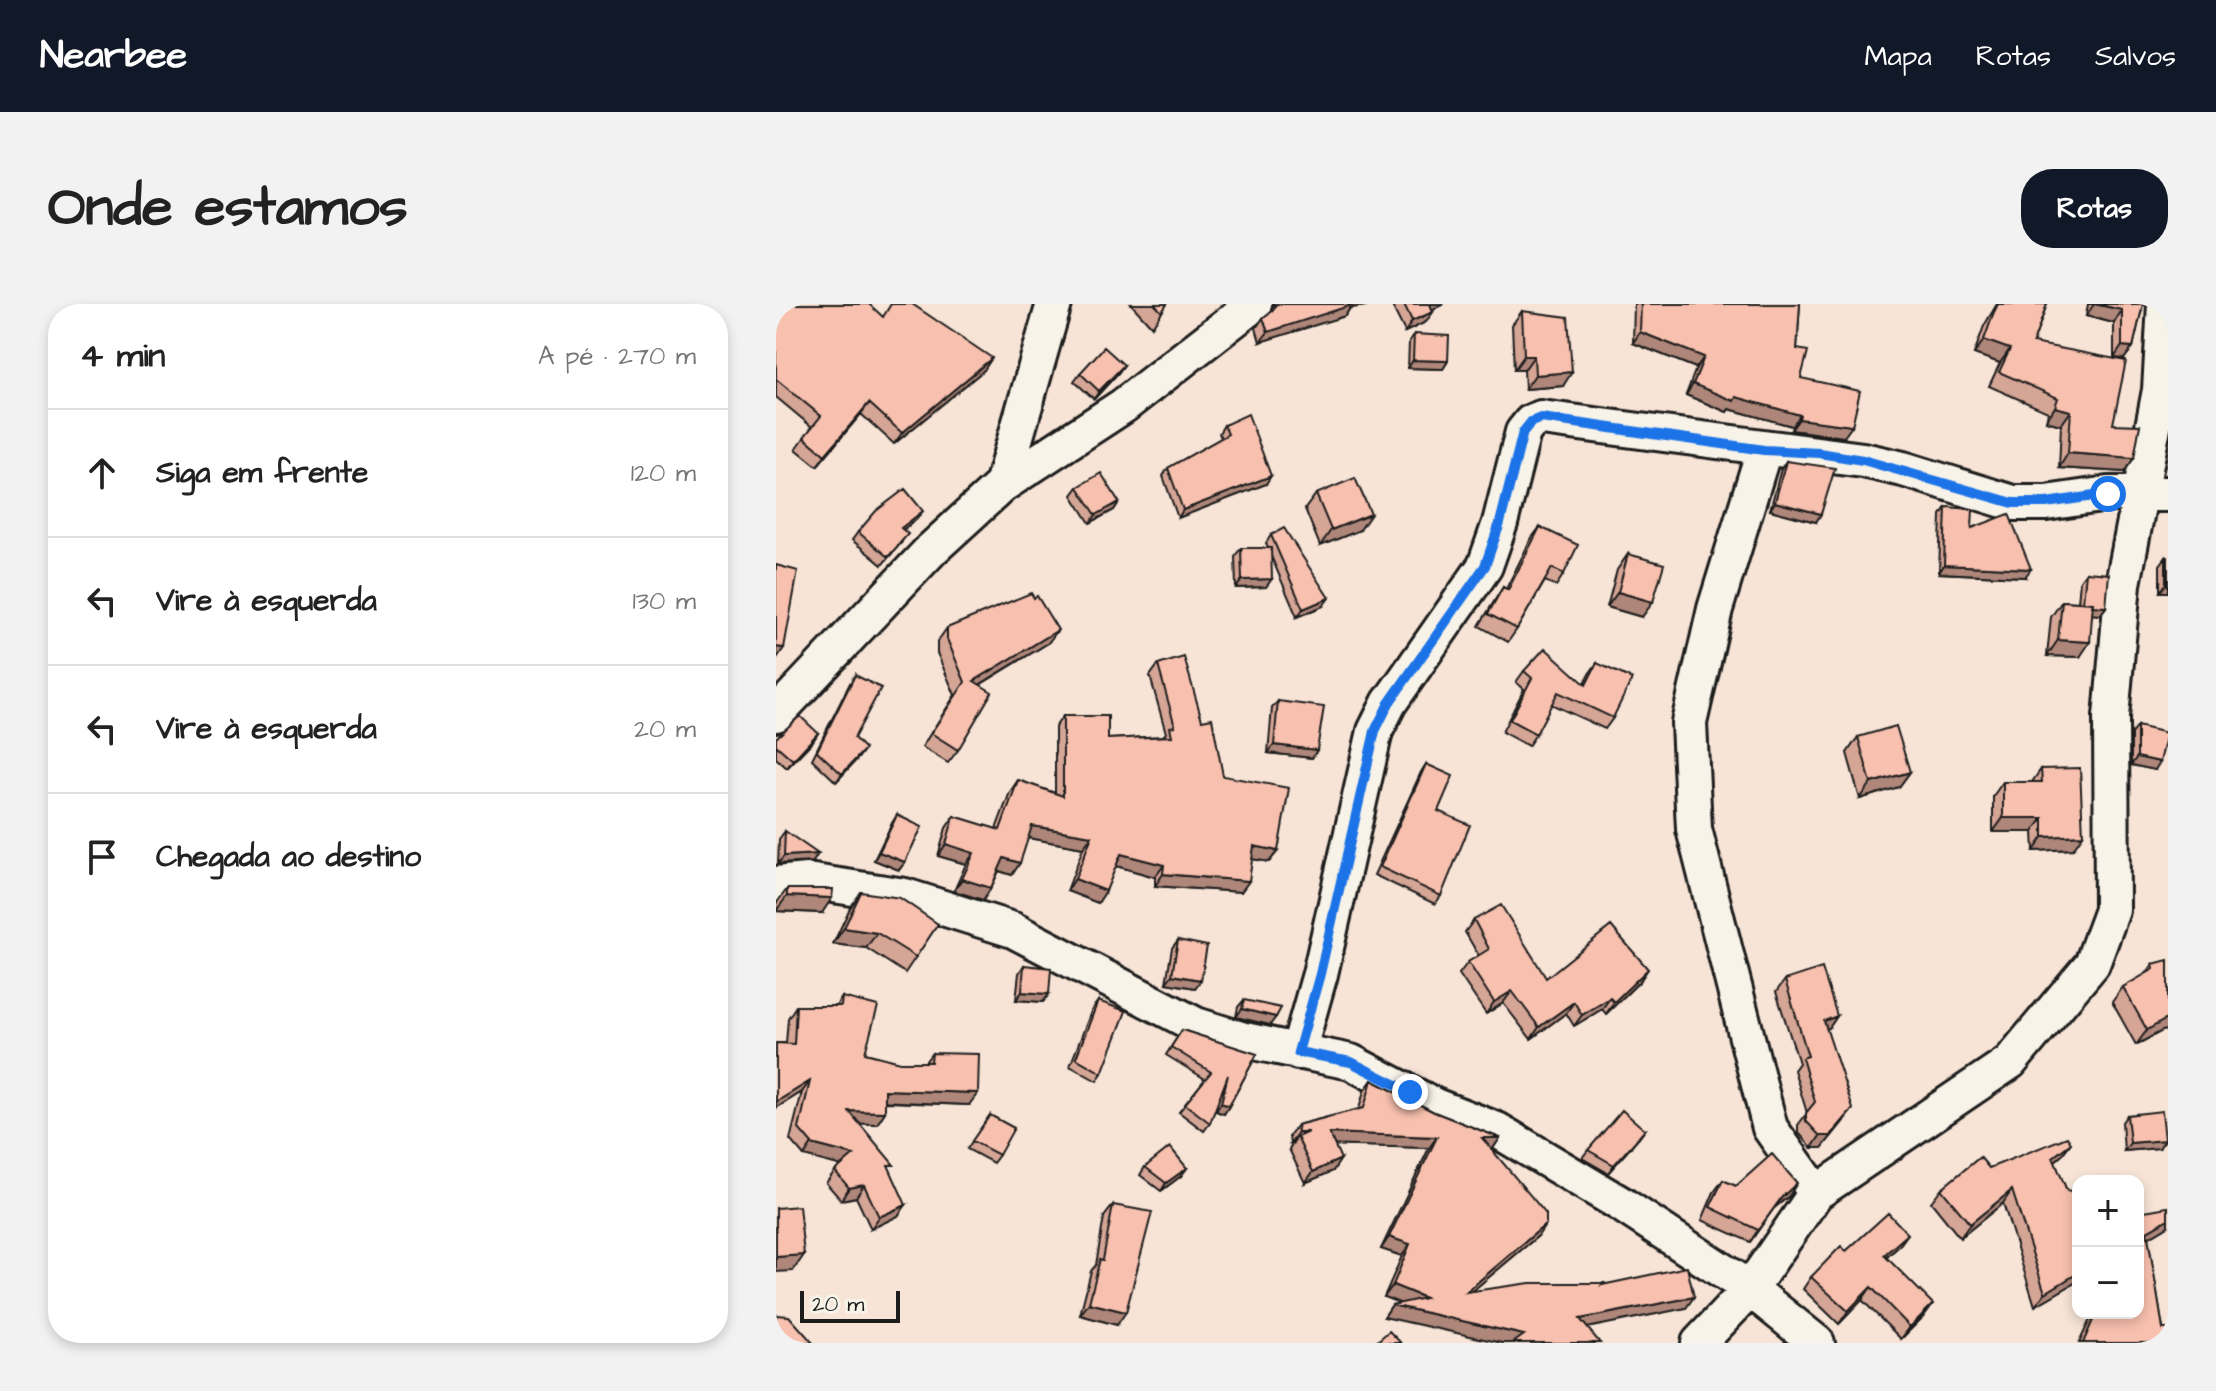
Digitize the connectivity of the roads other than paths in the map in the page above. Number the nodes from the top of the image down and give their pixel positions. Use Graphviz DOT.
graph roads {
  1 [pos="1054,304"];
  2 [pos="1254,304"];
  3 [pos="2165,304"];
  4 [pos="1764,450"];
  5 [pos="1002,485"];
  6 [pos="2154,494"];
  7 [pos="776,714"];
  8 [pos="776,884"];
  9 [pos="1298,1052"];
  10 [pos="1816,1193"];
  11 [pos="1750,1289"];
  12 [pos="1699,1343"];
  13 [pos="1817,1343"];
  1 -- 5 [label="street"];
  2 -- 5 [label="street"];
  3 -- 6 [label="street"];
  4 -- 6 [label="street"];
  4 -- 9 [label="street"];
  4 -- 10 [label="street"];
  5 -- 7 [label="street"];
  6 -- 10 [label="street"];
  8 -- 9 [label="street"];
  9 -- 11 [label="street"];
  10 -- 11 [label="street"];
  11 -- 12 [label="street"];
  11 -- 13 [label="street"];
}
